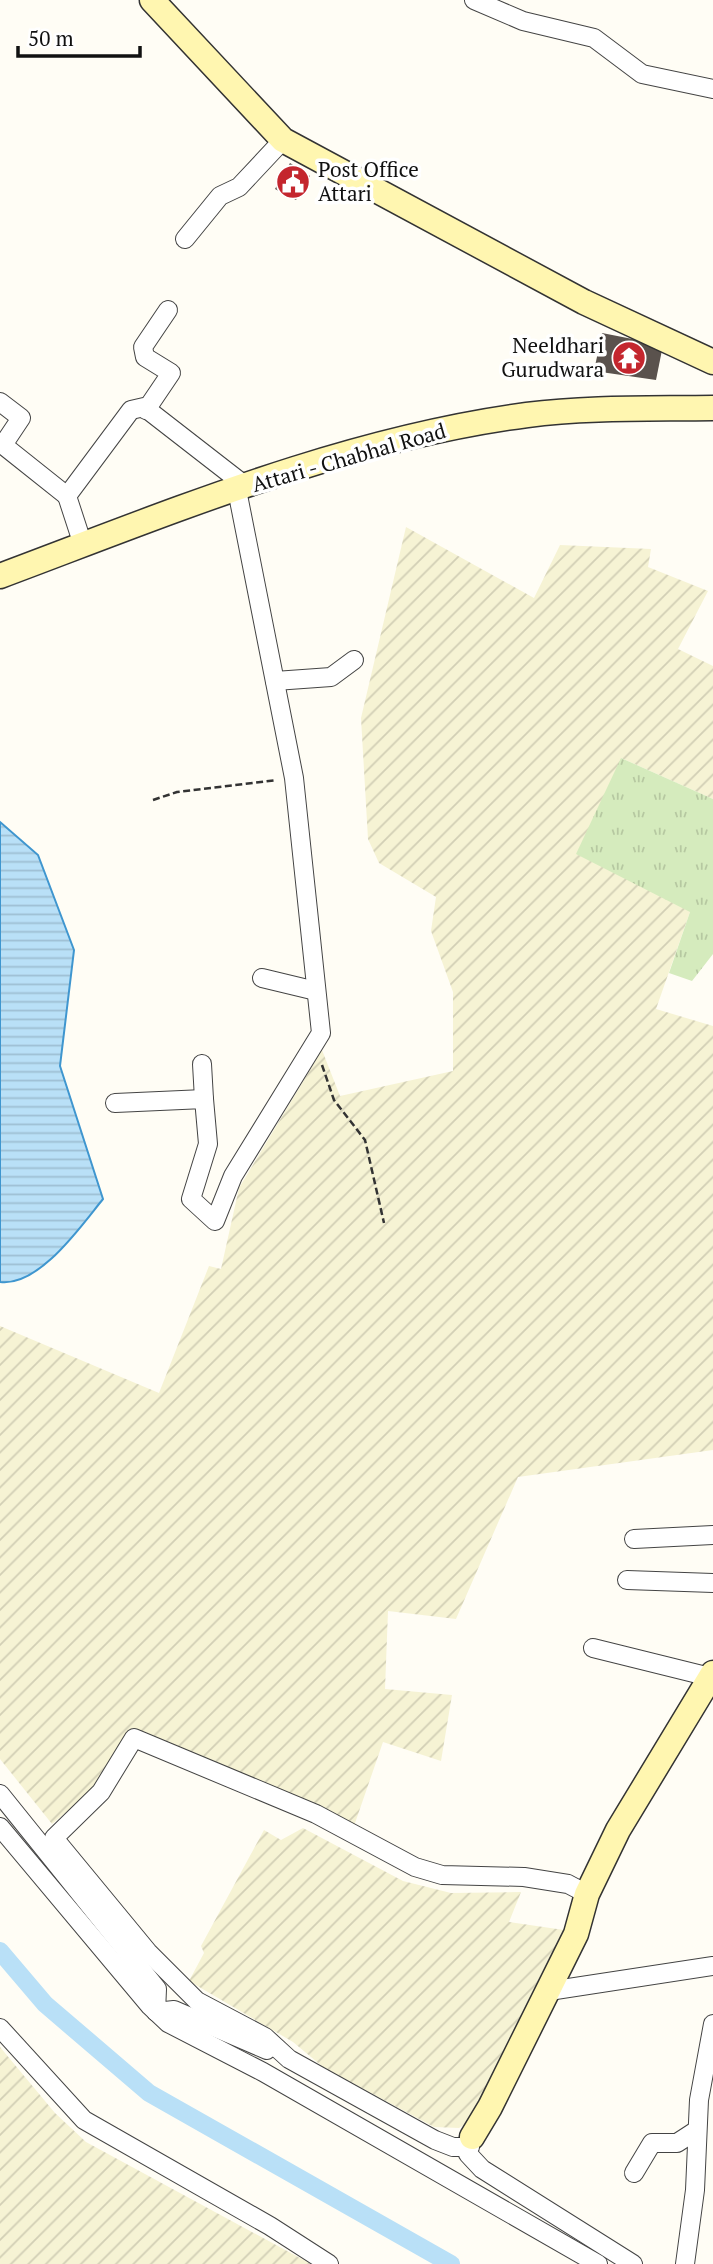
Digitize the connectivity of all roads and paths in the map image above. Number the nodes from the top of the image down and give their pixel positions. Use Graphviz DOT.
graph roads {
  1 [pos="152,0"];
  2 [pos="474,0"];
  3 [pos="713,89"];
  4 [pos="283,140"];
  5 [pos="185,239"];
  6 [pos="168,310"];
  7 [pos="712,359"];
  8 [pos="0,402"];
  9 [pos="713,408"];
  10 [pos="146,410"];
  11 [pos="242,489"];
  12 [pos="67,496"];
  13 [pos="83,545"];
  14 [pos="0,576"];
  15 [pos="354,660"];
  16 [pos="275,681"];
  17 [pos="294,778"];
  18 [pos="153,800"];
  19 [pos="262,978"];
  20 [pos="316,991"];
  21 [pos="321,1033"];
  22 [pos="202,1064"];
  23 [pos="204,1099"];
  24 [pos="115,1103"];
  25 [pos="384,1223"];
  26 [pos="713,1535"];
  27 [pos="634,1539"];
  28 [pos="627,1580"];
  29 [pos="713,1583"];
  30 [pos="593,1648"];
  31 [pos="712,1675"];
  32 [pos="0,1794"];
  33 [pos="0,1827"];
  34 [pos="587,1894"];
  35 [pos="713,1966"];
  36 [pos="549,1991"];
  37 [pos="156,2012"];
  38 [pos="713,2024"];
  39 [pos="0,2028"];
  40 [pos="289,2059"];
  41 [pos="697,2130"];
  42 [pos="471,2142"];
  43 [pos="634,2173"];
  44 [pos="329,2264"];
  45 [pos="598,2264"];
  46 [pos="633,2264"];
  47 [pos="685,2264"];
  1 -- 4 [label="street"];
  2 -- 3 [label="street"];
  4 -- 5 [label="street"];
  4 -- 7 [label="street"];
  6 -- 10 [label="street"];
  8 -- 12 [label="street"];
  9 -- 11 [label="street, Attari - Chabhal Road"];
  10 -- 11 [label="street"];
  10 -- 12 [label="street"];
  11 -- 13 [label="street, Attari - Chabhal Road"];
  11 -- 16 [label="street"];
  12 -- 13 [label="street"];
  13 -- 14 [label="street, Attari - Chabhal Road"];
  15 -- 16 [label="street"];
  16 -- 17 [label="street"];
  17 -- 18 [label="path"];
  17 -- 20 [label="street"];
  19 -- 20 [label="street"];
  20 -- 21 [label="street"];
  21 -- 23 [label="street"];
  21 -- 25 [label="path"];
  22 -- 23 [label="street"];
  23 -- 24 [label="street"];
  26 -- 27 [label="street"];
  28 -- 29 [label="street"];
  30 -- 31 [label="street"];
  31 -- 34 [label="street"];
  32 -- 37 [label="street"];
  33 -- 37 [label="street"];
  34 -- 36 [label="street"];
  34 -- 40 [label="street"];
  35 -- 36 [label="street"];
  36 -- 42 [label="street"];
  37 -- 40 [label="street"];
  37 -- 45 [label="street"];
  38 -- 41 [label="street"];
  39 -- 44 [label="street"];
  40 -- 42 [label="street"];
  41 -- 43 [label="street"];
  41 -- 47 [label="street"];
  42 -- 46 [label="street"];
}
